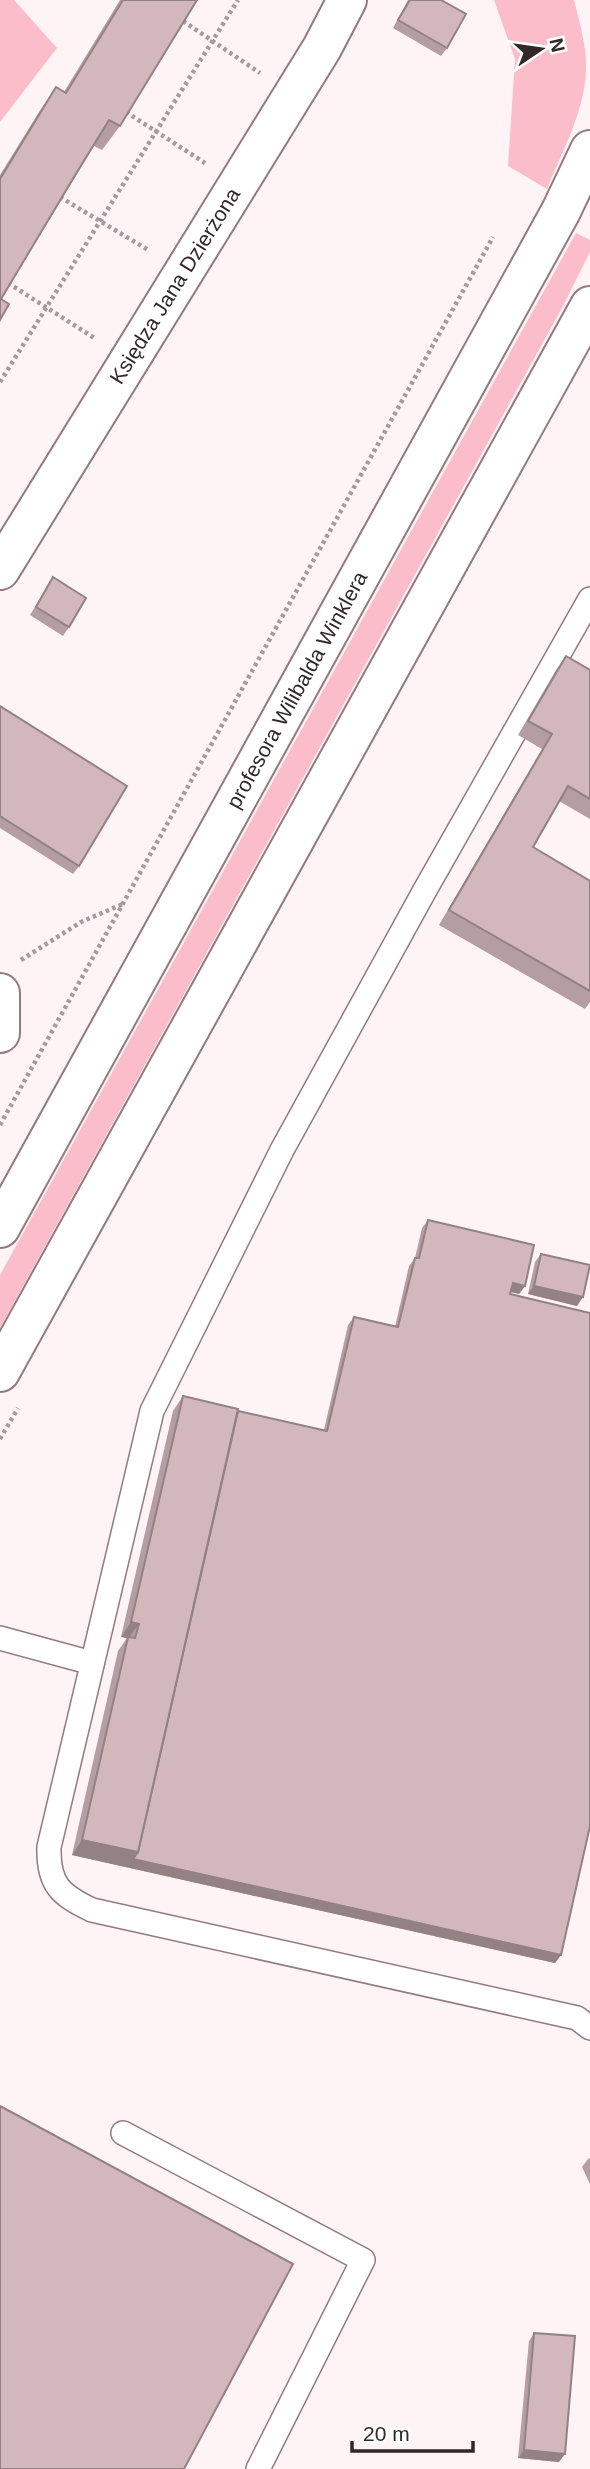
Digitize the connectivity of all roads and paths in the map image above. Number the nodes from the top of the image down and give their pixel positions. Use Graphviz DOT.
graph roads {
  1 [pos="239,0"];
  2 [pos="347,0"];
  3 [pos="183,21"];
  4 [pos="213,41"];
  5 [pos="292,95"];
  6 [pos="126,112"];
  7 [pos="156,131"];
  8 [pos="590,150"];
  9 [pos="238,184"];
  10 [pos="60,197"];
  11 [pos="100,221"];
  12 [pos="494,237"];
  13 [pos="184,271"];
  14 [pos="8,283"];
  15 [pos="590,306"];
  16 [pos="47,307"];
  17 [pos="129,360"];
  18 [pos="0,382"];
  19 [pos="0,569"];
  20 [pos="590,599"];
  21 [pos="123,904"];
  22 [pos="6,980"];
  23 [pos="0,1033"];
  24 [pos="0,1125"];
  25 [pos="0,1228"];
  26 [pos="0,1372"];
  27 [pos="0,1638"];
  28 [pos="92,1663"];
  29 [pos="590,2028"];
  30 [pos="123,2133"];
  31 [pos="258,2469"];
  1 -- 4 [label="path"];
  2 -- 5 [label="main road, Księdza Jana Dzierżona"];
  3 -- 4 [label="path"];
  4 -- 5 [label="path"];
  4 -- 7 [label="path"];
  5 -- 9 [label="main road, Księdza Jana Dzierżona"];
  6 -- 7 [label="path"];
  7 -- 9 [label="path"];
  7 -- 11 [label="path"];
  8 -- 25 [label="main road, profesora Wilibalda Winklera"];
  9 -- 13 [label="main road, Księdza Jana Dzierżona"];
  10 -- 11 [label="path"];
  11 -- 13 [label="path"];
  11 -- 16 [label="path"];
  12 -- 21 [label="path"];
  13 -- 17 [label="main road, Księdza Jana Dzierżona"];
  14 -- 16 [label="path"];
  15 -- 26 [label="main road"];
  16 -- 17 [label="path"];
  16 -- 18 [label="path"];
  17 -- 19 [label="main road, Księdza Jana Dzierżona"];
  20 -- 28 [label="lane"];
  21 -- 22 [label="path"];
  21 -- 24 [label="path"];
  22 -- 23 [label="main road"];
  27 -- 28 [label="lane"];
  28 -- 29 [label="lane"];
  30 -- 31 [label="lane"];
}
